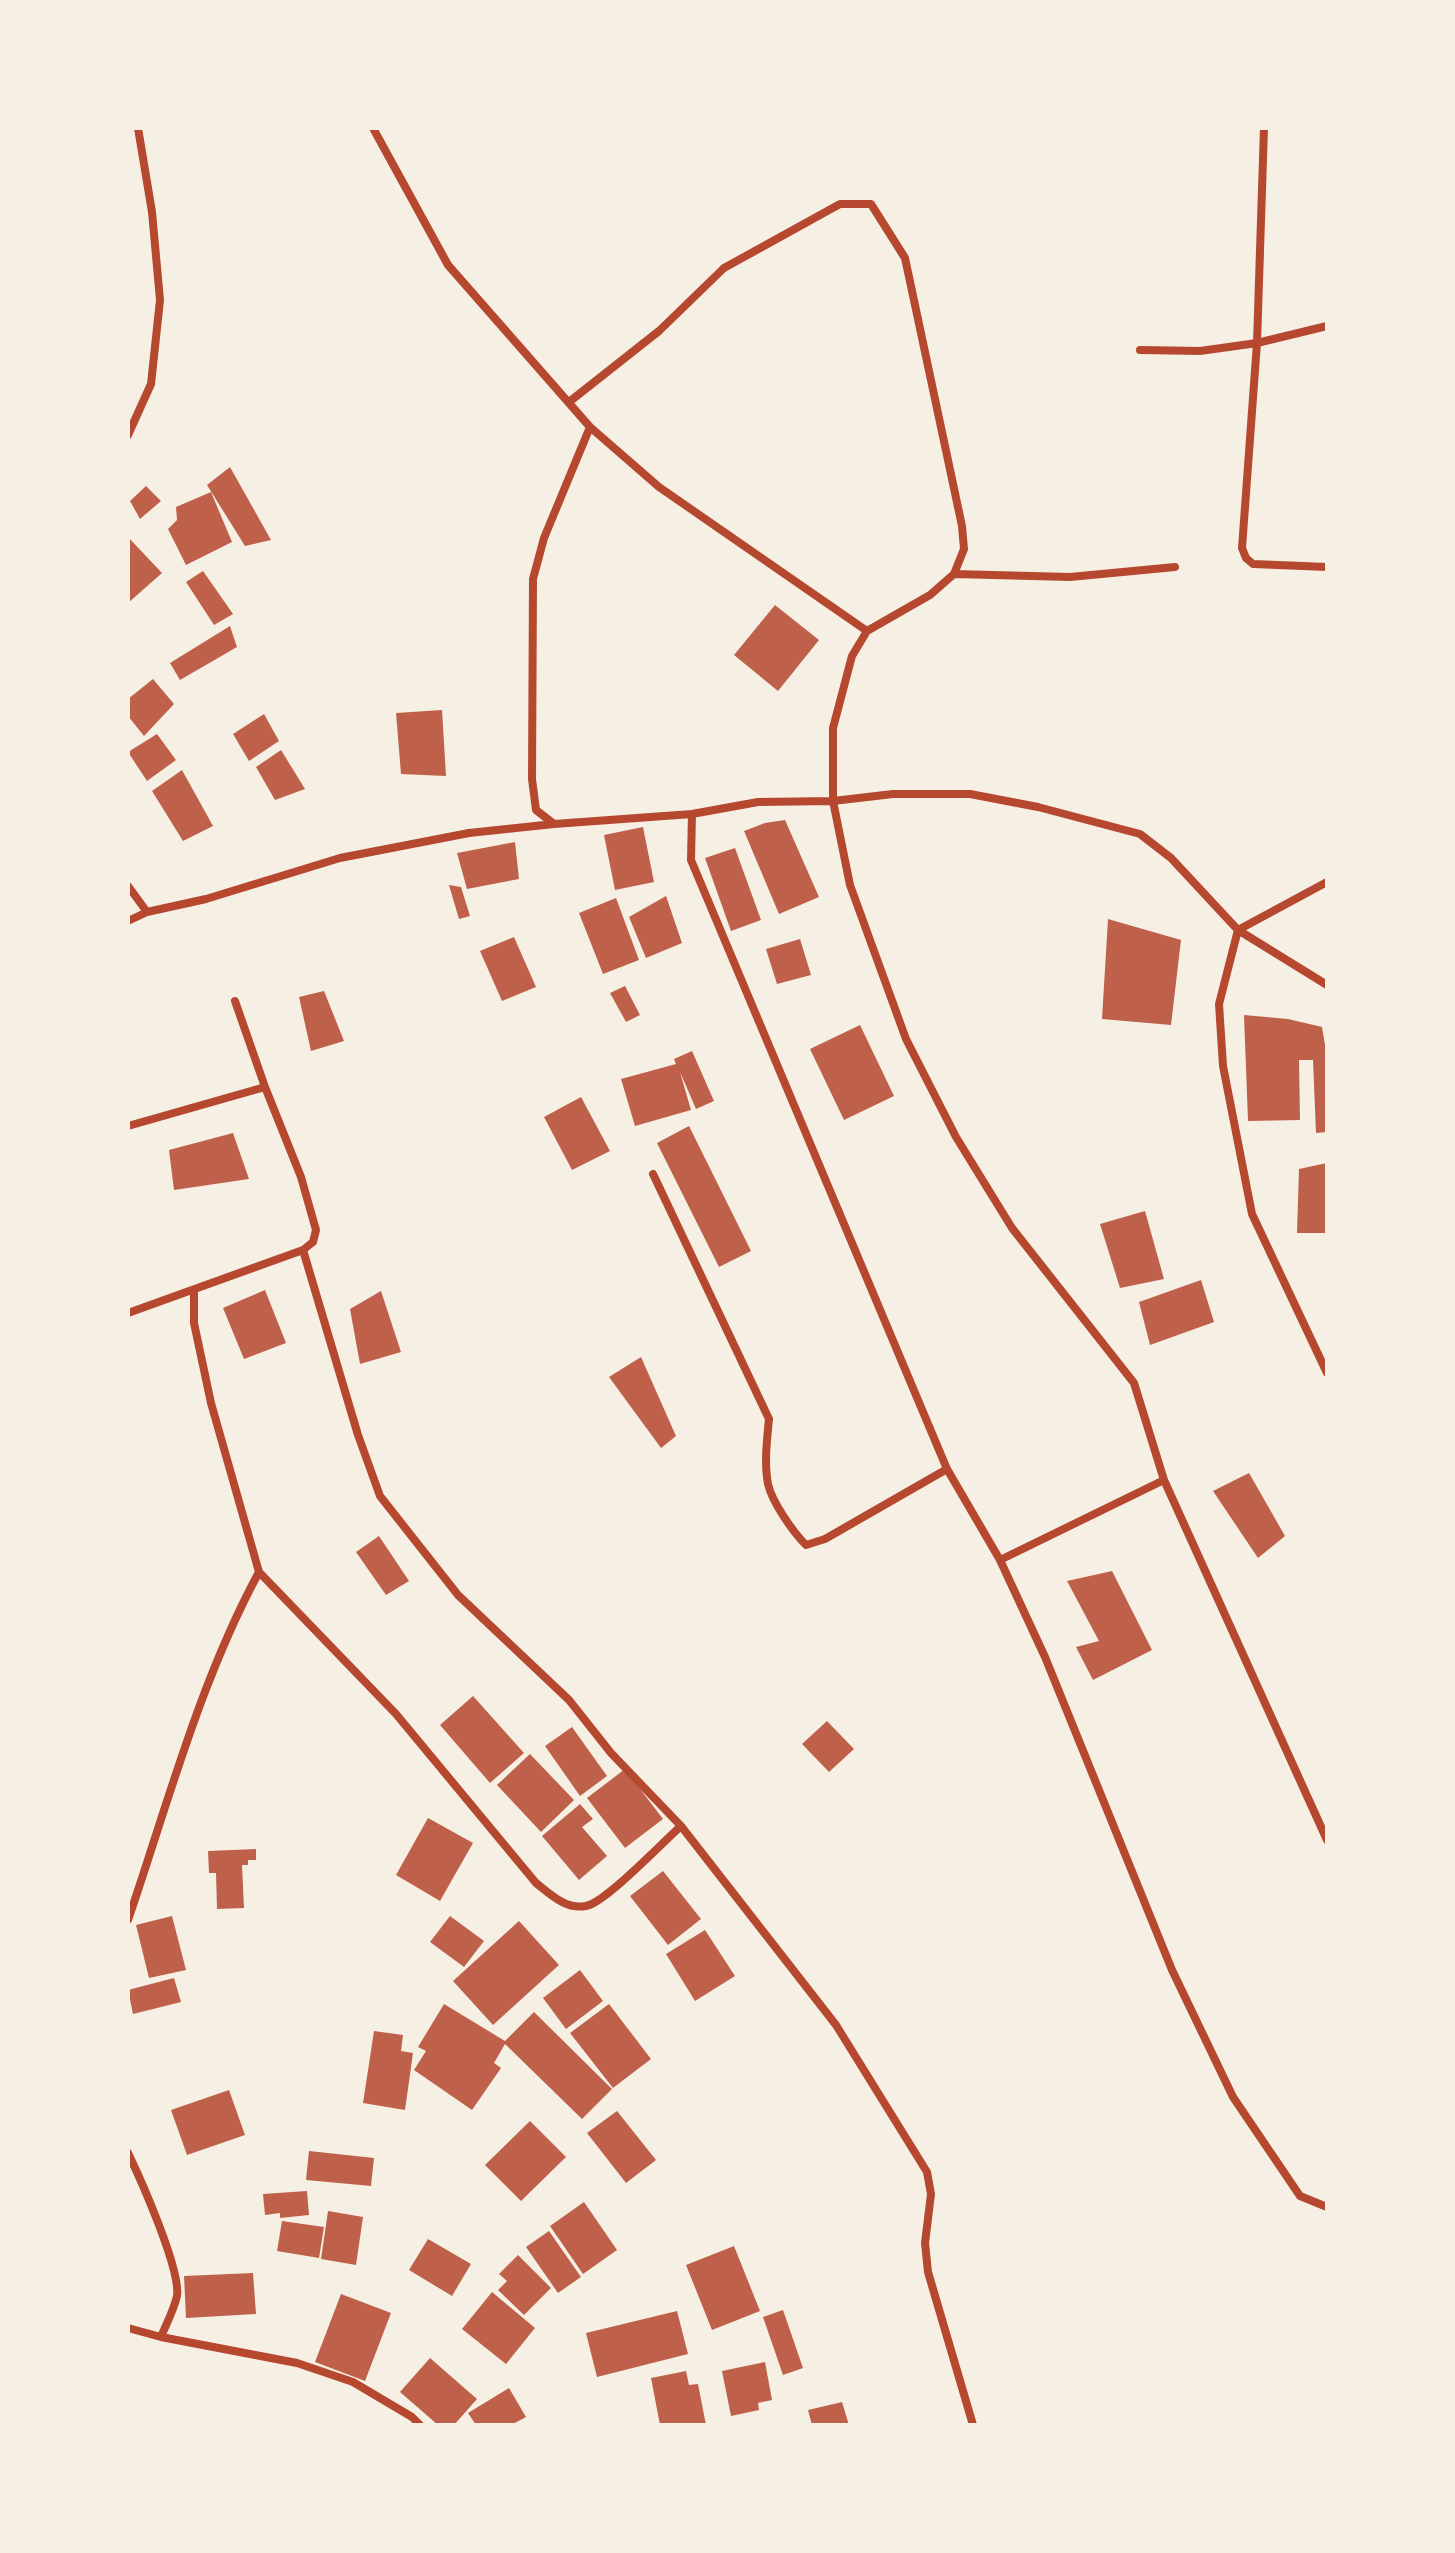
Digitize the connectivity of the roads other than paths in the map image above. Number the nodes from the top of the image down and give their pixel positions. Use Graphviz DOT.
graph roads {
  1 [pos="138,128"];
  2 [pos="373,128"];
  3 [pos="1264,128"];
  4 [pos="1327,326"];
  5 [pos="1257,343"];
  6 [pos="1140,350"];
  7 [pos="569,402"];
  8 [pos="590,427"];
  9 [pos="128,435"];
  10 [pos="1175,567"];
  11 [pos="1327,567"];
  12 [pos="954,574"];
  13 [pos="867,631"];
  14 [pos="833,801"];
  15 [pos="692,814"];
  16 [pos="554,824"];
  17 [pos="1327,882"];
  18 [pos="128,886"];
  19 [pos="147,912"];
  20 [pos="128,921"];
  21 [pos="1238,930"];
  22 [pos="1327,985"];
  23 [pos="235,1001"];
  24 [pos="265,1087"];
  25 [pos="128,1126"];
  26 [pos="653,1174"];
  27 [pos="303,1250"];
  28 [pos="194,1290"];
  29 [pos="128,1313"];
  30 [pos="1327,1373"];
  31 [pos="947,1469"];
  32 [pos="1164,1480"];
  33 [pos="1000,1560"];
  34 [pos="259,1572"];
  35 [pos="681,1826"];
  36 [pos="1327,1840"];
  37 [pos="128,1920"];
  38 [pos="128,2153"];
  39 [pos="1327,2207"];
  40 [pos="128,2328"];
  41 [pos="161,2337"];
  42 [pos="420,2425"];
  43 [pos="973,2425"];
  1 -- 9 [label="street"];
  2 -- 7 [label="street"];
  3 -- 5 [label="street"];
  4 -- 5 [label="street"];
  5 -- 6 [label="street"];
  5 -- 11 [label="street"];
  7 -- 8 [label="street"];
  7 -- 12 [label="street"];
  8 -- 13 [label="street"];
  8 -- 16 [label="street"];
  10 -- 12 [label="street"];
  12 -- 13 [label="street"];
  13 -- 14 [label="street"];
  14 -- 15 [label="street"];
  14 -- 21 [label="street"];
  14 -- 32 [label="street"];
  15 -- 16 [label="street"];
  15 -- 31 [label="street"];
  16 -- 19 [label="street"];
  17 -- 21 [label="street"];
  18 -- 19 [label="street"];
  19 -- 20 [label="street"];
  21 -- 22 [label="street"];
  21 -- 30 [label="street"];
  23 -- 24 [label="street"];
  24 -- 25 [label="street"];
  24 -- 27 [label="street"];
  26 -- 31 [label="street"];
  27 -- 28 [label="street"];
  27 -- 35 [label="street"];
  28 -- 29 [label="street"];
  28 -- 34 [label="street"];
  31 -- 33 [label="street"];
  32 -- 33 [label="street"];
  32 -- 36 [label="street"];
  33 -- 39 [label="street"];
  34 -- 35 [label="street"];
  34 -- 37 [label="street"];
  35 -- 43 [label="street"];
  38 -- 41 [label="street"];
  40 -- 41 [label="street"];
  41 -- 42 [label="street"];
}
